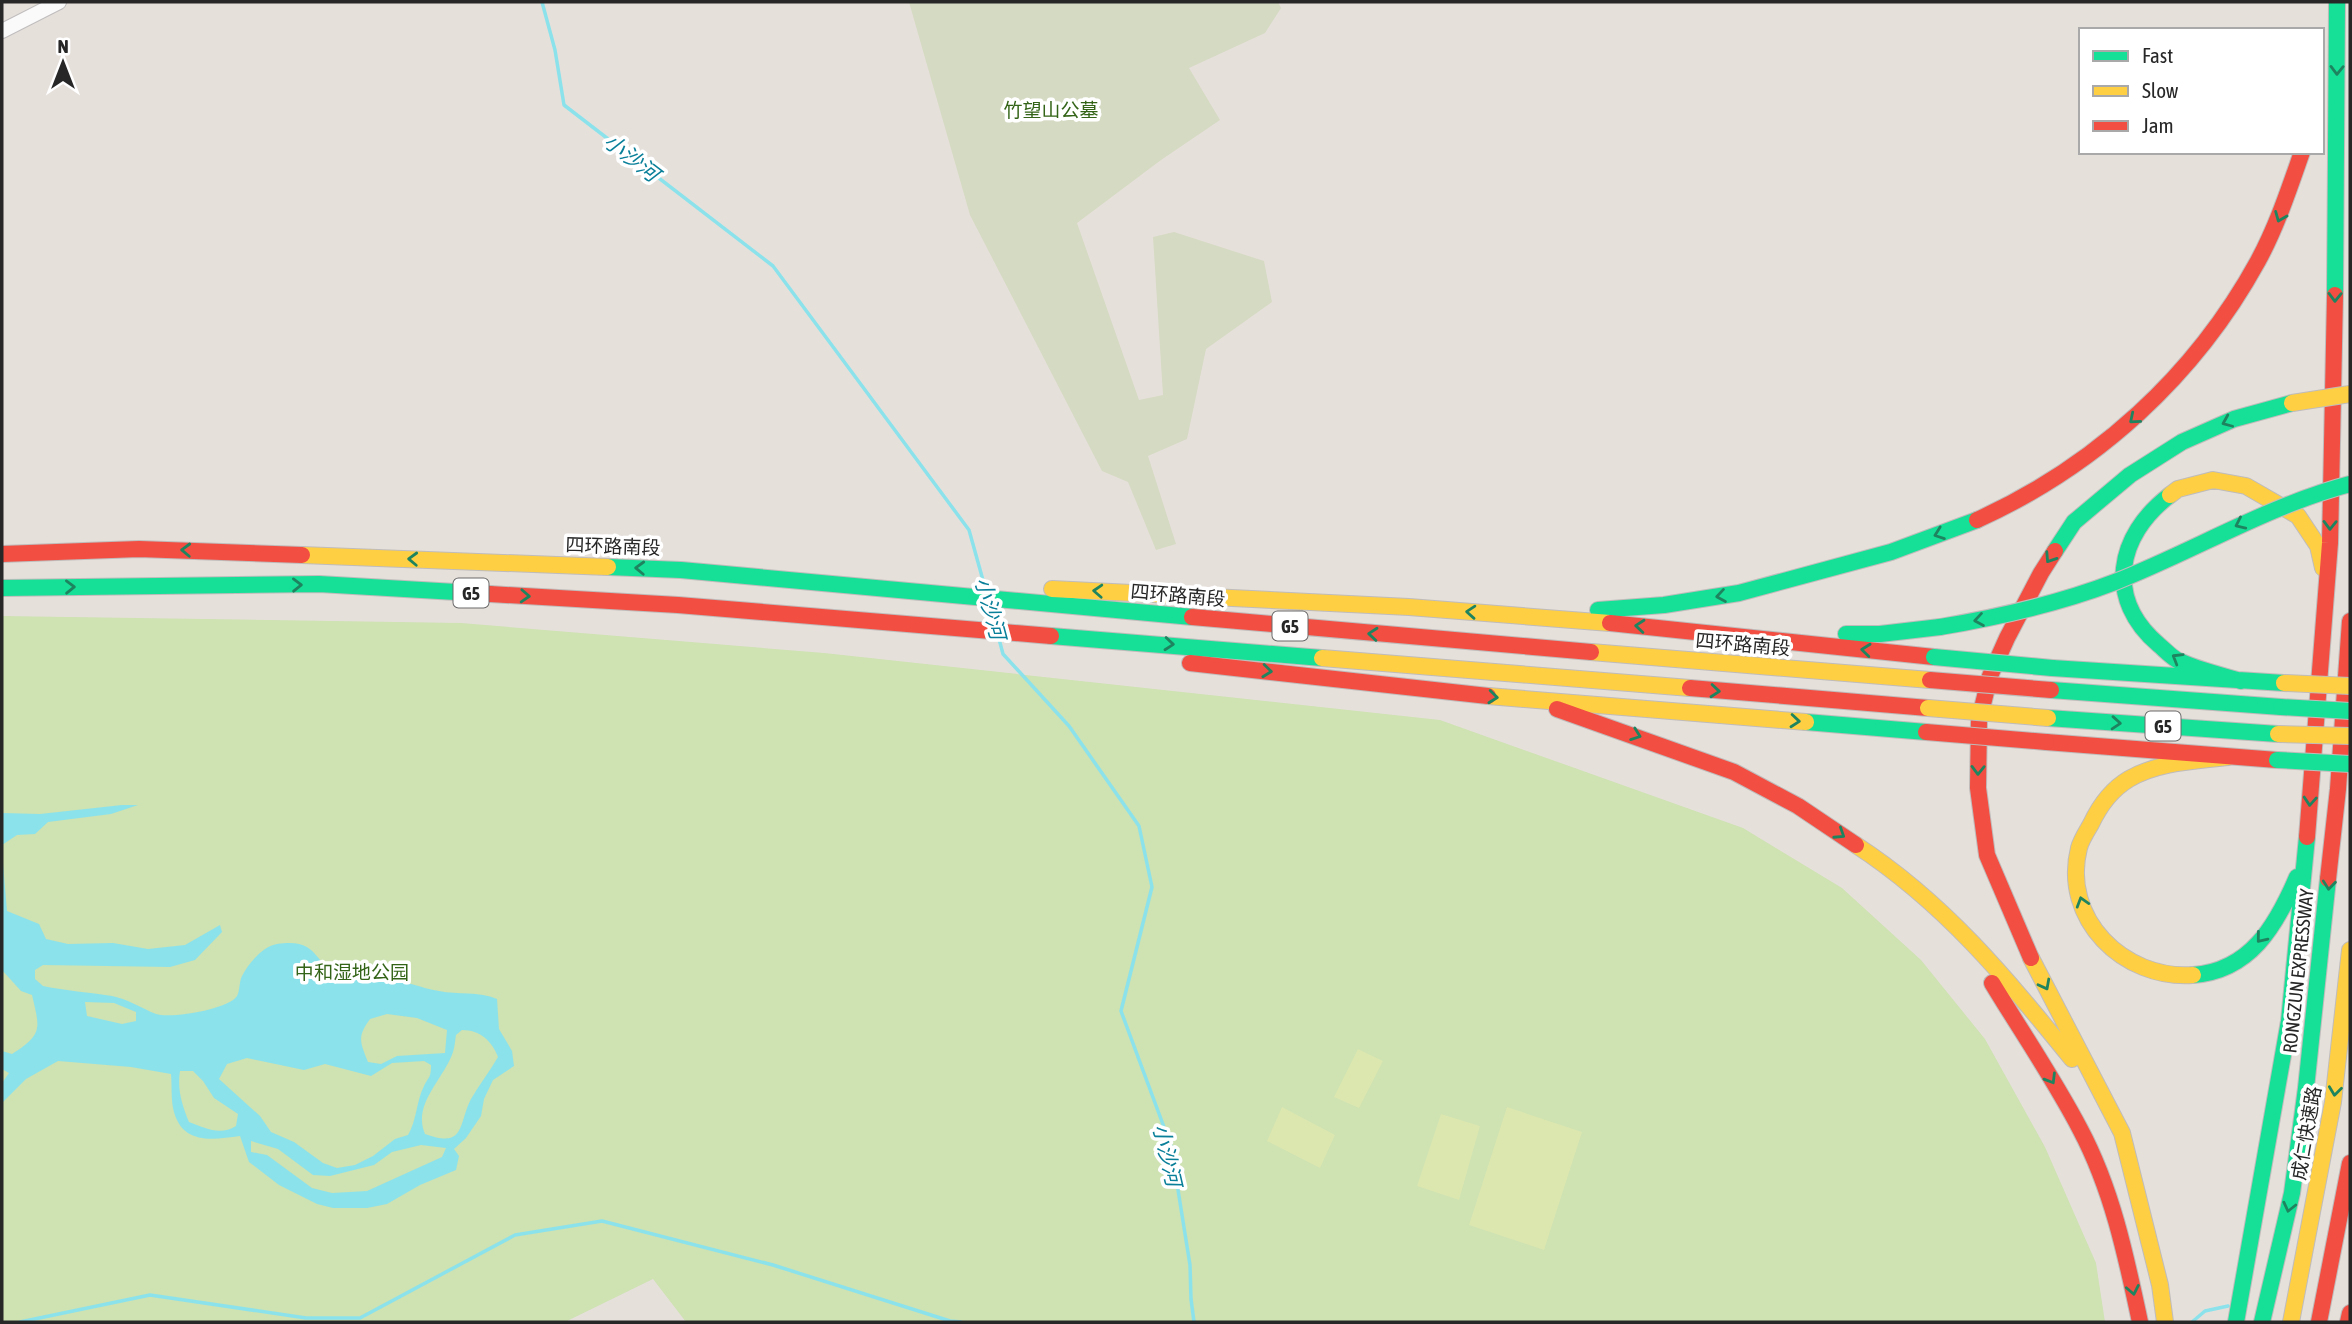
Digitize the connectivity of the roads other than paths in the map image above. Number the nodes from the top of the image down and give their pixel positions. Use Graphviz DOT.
graph roads {
  1 [pos="59,2"];
  2 [pos="2330,2"];
  3 [pos="2337,2"];
  4 [pos="2,31"];
  5 [pos="2324,38"];
  6 [pos="2301,154"];
  7 [pos="2350,394"];
  8 [pos="2350,484"];
  9 [pos="2,554"];
  10 [pos="681,570"];
  11 [pos="2326,583"];
  12 [pos="2,588"];
  13 [pos="1577,616"];
  14 [pos="2350,621"];
  15 [pos="1704,632"];
  16 [pos="1053,641"];
  17 [pos="2241,681"];
  18 [pos="2350,686"];
  19 [pos="1576,708"];
  20 [pos="2350,711"];
  21 [pos="2350,736"];
  22 [pos="2228,757"];
  23 [pos="2350,764"];
  24 [pos="2305,857"];
  25 [pos="1893,869"];
  26 [pos="2350,950"];
  27 [pos="2105,1101"];
  28 [pos="2350,1163"];
  29 [pos="2350,1312"];
  30 [pos="2140,1321"];
  31 [pos="2165,1322"];
  32 [pos="2236,1322"];
  33 [pos="2262,1322"];
  34 [pos="2291,1322"];
  35 [pos="2319,1322"];
  36 [pos="2348,1322"];
  1 -- 4 [label="street"];
  2 -- 5 [label="highway"];
  3 -- 11 [label="highway, one-way"];
  6 -- 13 [label="highway, one-way"];
  7 -- 27 [label="highway, one-way, bridge"];
  8 -- 15 [label="highway, one-way, bridge"];
  10 -- 9 [label="highway, 四环路南段 / G5, one-way"];
  13 -- 10 [label="highway, one-way"];
  20 -- 10 [label="highway, 四环路南段 / G5, one-way, bridge"];
  17 -- 11 [label="highway, one-way"];
  11 -- 24 [label="highway, one-way"];
  12 -- 16 [label="highway, G5, one-way"];
  15 -- 13 [label="highway, one-way"];
  14 -- 33 [label="highway, RONGZUN EXPRESSWAY, one-way"];
  17 -- 15 [label="highway, one-way, bridge"];
  16 -- 19 [label="highway, one-way"];
  16 -- 21 [label="highway, G5, one-way, bridge"];
  17 -- 18 [label="highway, bridge"];
  19 -- 22 [label="highway, one-way, bridge"];
  19 -- 25 [label="highway, one-way"];
  22 -- 23 [label="highway, bridge"];
  24 -- 22 [label="highway, one-way"];
  24 -- 32 [label="highway"];
  25 -- 27 [label="highway"];
  25 -- 30 [label="highway, one-way"];
  26 -- 34 [label="highway, 成仁快速路, one-way"];
  27 -- 31 [label="highway"];
  28 -- 35 [label="highway"];
  29 -- 36 [label="highway"];
}
